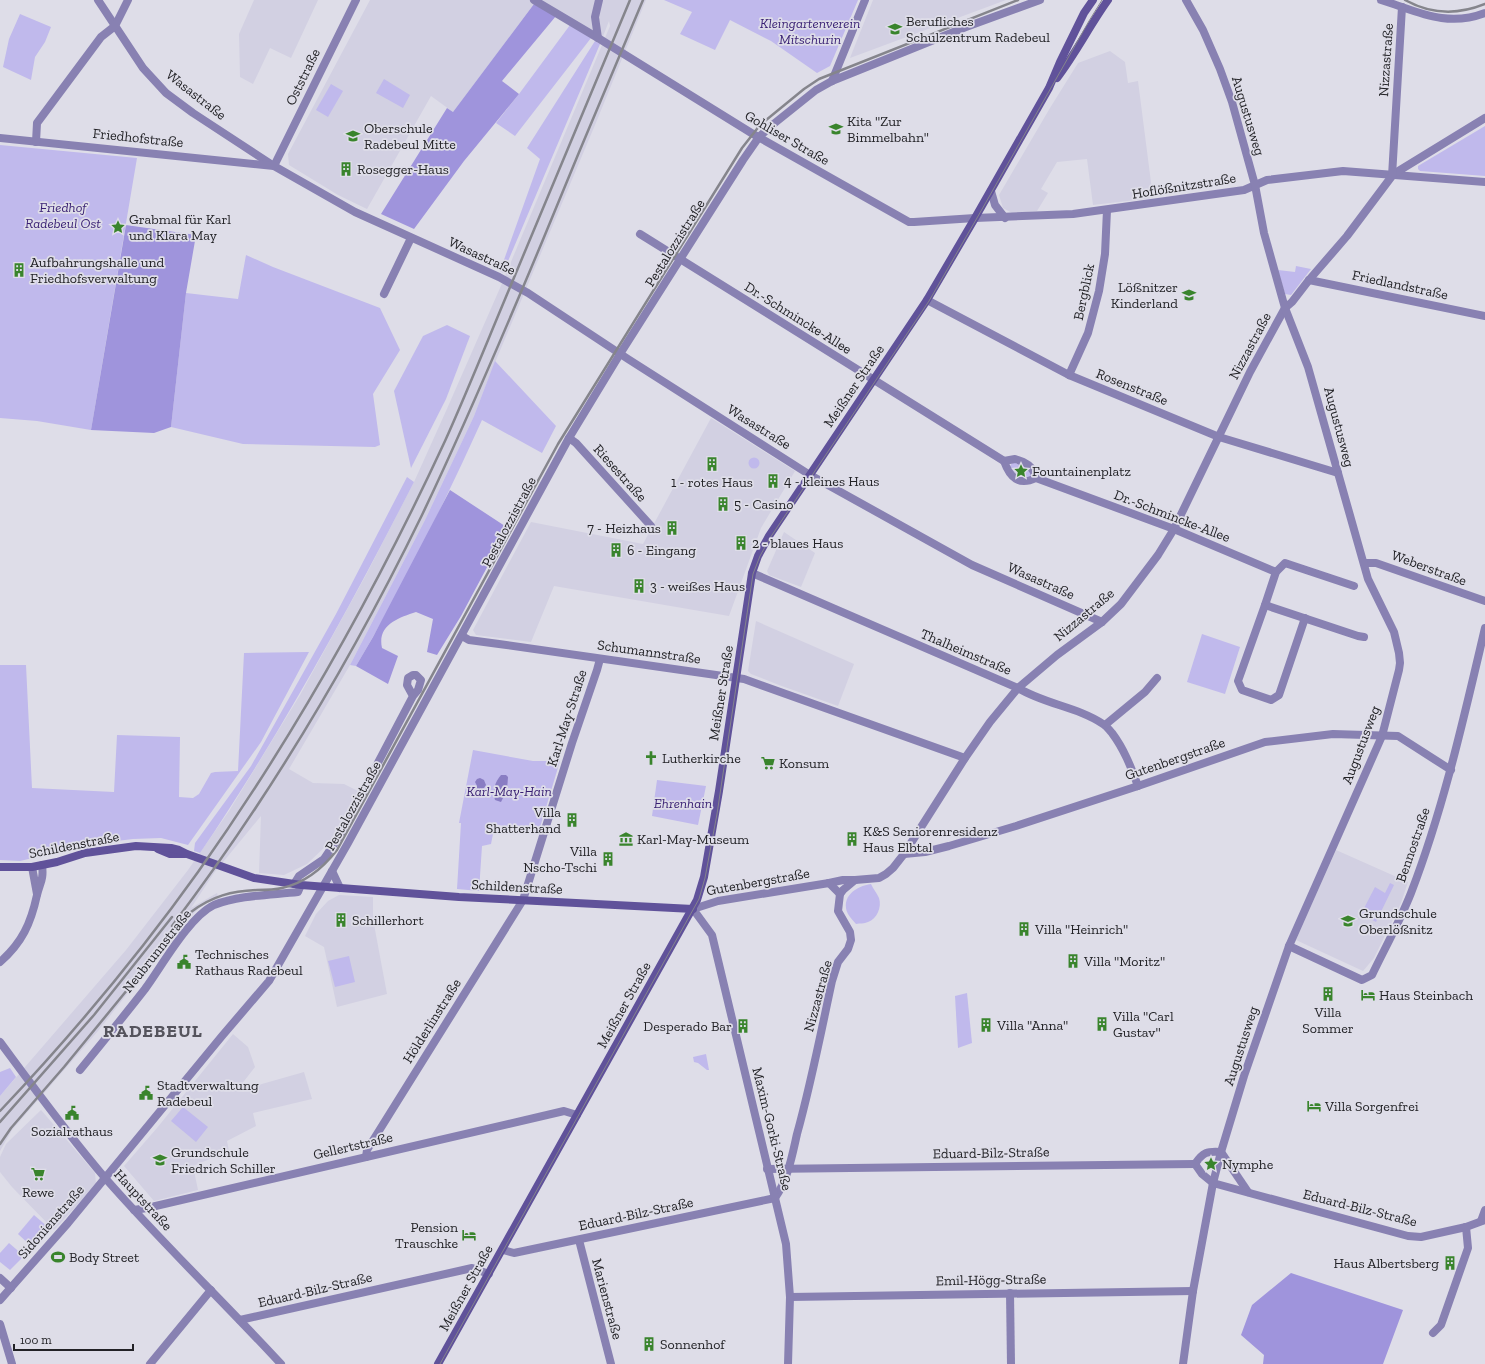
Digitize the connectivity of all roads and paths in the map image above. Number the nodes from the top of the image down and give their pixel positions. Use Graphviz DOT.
graph roads {
  1 [pos="98,0"];
  2 [pos="128,0"];
  3 [pos="356,0"];
  4 [pos="534,0"];
  5 [pos="599,0"];
  6 [pos="865,0"];
  7 [pos="1040,0"];
  8 [pos="1093,0"];
  9 [pos="1108,0"];
  10 [pos="1186,0"];
  11 [pos="1380,0"];
  12 [pos="1402,7"];
  13 [pos="1485,13"];
  14 [pos="115,26"];
  15 [pos="598,38"];
  16 [pos="832,81"];
  17 [pos="1049,88"];
  18 [pos="1485,118"];
  19 [pos="759,137"];
  20 [pos="0,138"];
  21 [pos="36,142"];
  22 [pos="274,166"];
  23 [pos="1392,176"];
  24 [pos="1485,182"];
  25 [pos="1255,185"];
  26 [pos="991,191"];
  27 [pos="1107,210"];
  28 [pos="975,218"];
  29 [pos="1005,218"];
  30 [pos="640,234"];
  31 [pos="411,238"];
  32 [pos="681,259"];
  33 [pos="1309,280"];
  34 [pos="384,294"];
  35 [pos="927,300"];
  36 [pos="1285,308"];
  37 [pos="1485,316"];
  38 [pos="620,354"];
  39 [pos="1069,375"];
  40 [pos="874,380"];
  41 [pos="1219,437"];
  42 [pos="569,438"];
  43 [pos="1004,461"];
  44 [pos="1338,473"];
  45 [pos="810,475"];
  46 [pos="1036,478"];
  47 [pos="651,526"];
  48 [pos="1174,529"];
  49 [pos="1364,563"];
  50 [pos="1276,572"];
  51 [pos="752,573"];
  52 [pos="1354,586"];
  53 [pos="1485,601"];
  54 [pos="1265,606"];
  55 [pos="1305,618"];
  56 [pos="1102,622"];
  57 [pos="1485,628"];
  58 [pos="462,636"];
  59 [pos="1364,637"];
  60 [pos="600,659"];
  61 [pos="736,677"];
  62 [pos="1157,678"];
  63 [pos="1018,688"];
  64 [pos="413,696"];
  65 [pos="1105,725"];
  66 [pos="1382,736"];
  67 [pos="965,758"];
  68 [pos="1451,770"];
  69 [pos="1138,786"];
  70 [pos="904,854"];
  71 [pos="42,865"];
  72 [pos="0,867"];
  73 [pos="32,867"];
  74 [pos="332,871"];
  75 [pos="855,880"];
  76 [pos="829,883"];
  77 [pos="298,885"];
  78 [pos="323,887"];
  79 [pos="340,888"];
  80 [pos="37,894"];
  81 [pos="840,894"];
  82 [pos="523,900"];
  83 [pos="693,908"];
  84 [pos="1289,946"];
  85 [pos="0,962"];
  86 [pos="0,1042"];
  87 [pos="80,1070"];
  88 [pos="578,1115"];
  89 [pos="1221,1152"];
  90 [pos="366,1157"];
  91 [pos="1194,1164"];
  92 [pos="767,1168"];
  93 [pos="788,1168"];
  94 [pos="105,1178"];
  95 [pos="1214,1183"];
  96 [pos="1248,1192"];
  97 [pos="775,1198"];
  98 [pos="134,1210"];
  99 [pos="1485,1210"];
  100 [pos="1483,1221"];
  101 [pos="1466,1227"];
  102 [pos="579,1240"];
  103 [pos="502,1250"];
  104 [pos="488,1274"];
  105 [pos="0,1278"];
  106 [pos="11,1288"];
  107 [pos="211,1290"];
  108 [pos="1193,1291"];
  109 [pos="1010,1293"];
  110 [pos="790,1297"];
  111 [pos="0,1300"];
  112 [pos="240,1320"];
  113 [pos="0,1324"];
  114 [pos="1433,1333"];
  115 [pos="12,1364"];
  116 [pos="150,1364"];
  117 [pos="281,1364"];
  118 [pos="438,1364"];
  119 [pos="611,1364"];
  120 [pos="788,1364"];
  121 [pos="1012,1364"];
  122 [pos="1183,1364"];
  1 -- 14 [label="street, Wasastraße"];
  2 -- 14 [label="street"];
  3 -- 22 [label="street, Oststraße"];
  4 -- 15 [label="street, Gohliser Straße"];
  5 -- 15 [label="street"];
  6 -- 16 [label="street"];
  7 -- 16 [label="street, Pestalozzistraße"];
  8 -- 17 [label="main road, Meißner Straße"];
  9 -- 17 [label="main road, Meißner Straße"];
  10 -- 25 [label="street, Augustusweg"];
  11 -- 12 [label="street"];
  12 -- 13 [label="street"];
  12 -- 23 [label="street, Nizzastraße"];
  14 -- 21 [label="street"];
  14 -- 22 [label="street, Wasastraße"];
  15 -- 19 [label="street, Gohliser Straße"];
  16 -- 19 [label="street, Pestalozzistraße"];
  17 -- 26 [label="main road, Meißner Straße"];
  18 -- 23 [label="street"];
  19 -- 28 [label="street, Gohliser Straße"];
  19 -- 32 [label="street, Pestalozzistraße"];
  20 -- 21 [label="street, Friedhofstraße"];
  21 -- 22 [label="street, Friedhofstraße"];
  22 -- 31 [label="street, Wasastraße"];
  23 -- 24 [label="street, Hoflößnitzstraße"];
  23 -- 25 [label="street, Hoflößnitzstraße"];
  23 -- 33 [label="street, Nizzastraße"];
  25 -- 27 [label="street, Hoflößnitzstraße"];
  25 -- 36 [label="street, Augustusweg"];
  26 -- 28 [label="main road, Meißner Straße"];
  26 -- 29 [label="street"];
  27 -- 29 [label="street, Hoflößnitzstraße"];
  27 -- 39 [label="street, Bergblick"];
  28 -- 29 [label="street, Hoflößnitzstraße"];
  28 -- 35 [label="main road, Meißner Straße"];
  30 -- 32 [label="street, Dr.-Schmincke-Allee"];
  31 -- 34 [label="street"];
  31 -- 38 [label="street, Wasastraße"];
  32 -- 38 [label="street, Pestalozzistraße"];
  32 -- 40 [label="street, Dr.-Schmincke-Allee"];
  33 -- 36 [label="street, Nizzastraße"];
  33 -- 37 [label="street, Friedlandstraße"];
  35 -- 39 [label="street, Rosenstraße"];
  35 -- 40 [label="main road, Meißner Straße"];
  36 -- 41 [label="street, Nizzastraße"];
  36 -- 44 [label="street, Augustusweg"];
  38 -- 42 [label="street, Pestalozzistraße"];
  38 -- 45 [label="street, Wasastraße"];
  39 -- 41 [label="street, Rosenstraße"];
  40 -- 43 [label="street, Dr.-Schmincke-Allee"];
  40 -- 45 [label="main road, Meißner Straße"];
  41 -- 44 [label="street, Rosenstraße"];
  41 -- 48 [label="street, Nizzastraße"];
  42 -- 47 [label="street, Riesestraße"];
  42 -- 58 [label="street, Pestalozzistraße"];
  43 -- 46 [label="street"];
  43 -- 46 [label="street, Dr.-Schmincke-Allee"];
  44 -- 49 [label="street, Augustusweg"];
  45 -- 51 [label="main road, Meißner Straße"];
  45 -- 56 [label="street, Wasastraße"];
  46 -- 48 [label="street, Dr.-Schmincke-Allee"];
  48 -- 50 [label="street, Dr.-Schmincke-Allee"];
  48 -- 56 [label="street, Nizzastraße"];
  49 -- 53 [label="street, Weberstraße"];
  49 -- 66 [label="street, Augustusweg"];
  50 -- 52 [label="street"];
  50 -- 54 [label="street"];
  51 -- 61 [label="main road, Meißner Straße"];
  51 -- 63 [label="street, Thalheimstraße"];
  54 -- 55 [label="street"];
  54 -- 55 [label="street"];
  55 -- 59 [label="street"];
  56 -- 63 [label="street, Nizzastraße"];
  57 -- 68 [label="street, Bennostraße"];
  58 -- 60 [label="street, Schumannstraße"];
  58 -- 74 [label="street, Pestalozzistraße"];
  60 -- 61 [label="street, Schumannstraße"];
  60 -- 82 [label="street, Karl-May-Straße"];
  61 -- 67 [label="street, Schumannstraße"];
  61 -- 83 [label="main road, Meißner Straße"];
  62 -- 65 [label="street"];
  63 -- 65 [label="street, Thalheimstraße"];
  63 -- 67 [label="street, Nizzastraße"];
  64 -- 77 [label="street, Neubrunnstraße"];
  65 -- 69 [label="street, Thalheimstraße"];
  66 -- 68 [label="street, Gutenbergstraße"];
  66 -- 69 [label="street, Gutenbergstraße"];
  66 -- 84 [label="street, Augustusweg"];
  67 -- 70 [label="street, Nizzastraße"];
  68 -- 84 [label="street, Bennostraße"];
  69 -- 70 [label="street, Gutenbergstraße"];
  70 -- 75 [label="street, Nizzastraße"];
  71 -- 73 [label="main road, Schildenstraße"];
  71 -- 77 [label="main road, Schildenstraße"];
  71 -- 80 [label="street"];
  72 -- 73 [label="main road, Schildenstraße"];
  73 -- 80 [label="street"];
  74 -- 78 [label="street, Pestalozzistraße"];
  74 -- 79 [label="street"];
  75 -- 76 [label="street, Gutenbergstraße"];
  75 -- 81 [label="street"];
  76 -- 81 [label="street, Gutenbergstraße"];
  76 -- 83 [label="street, Gutenbergstraße"];
  77 -- 78 [label="main road, Schildenstraße"];
  77 -- 87 [label="street, Neubrunnstraße"];
  78 -- 79 [label="main road, Schildenstraße"];
  78 -- 94 [label="street, Pestalozzistraße"];
  79 -- 82 [label="main road, Schildenstraße"];
  80 -- 85 [label="street"];
  81 -- 93 [label="street, Nizzastraße"];
  82 -- 83 [label="main road, Schildenstraße"];
  82 -- 90 [label="street, Hölderlinstraße"];
  83 -- 88 [label="main road, Meißner Straße"];
  83 -- 92 [label="street, Maxim-Gorki-Straße"];
  84 -- 89 [label="street, Augustusweg"];
  86 -- 94 [label="street, Hauptstraße"];
  88 -- 90 [label="street, Gellertstraße"];
  88 -- 103 [label="main road, Meißner Straße"];
  89 -- 91 [label="street"];
  89 -- 95 [label="street, Augustusweg"];
  89 -- 96 [label="street"];
  90 -- 98 [label="street, Gellertstraße"];
  91 -- 93 [label="street, Eduard-Bilz-Straße"];
  91 -- 95 [label="street"];
  92 -- 93 [label="street, Eduard-Bilz-Straße"];
  92 -- 97 [label="street, Maxim-Gorki-Straße"];
  93 -- 97 [label="street, Nizzastraße"];
  94 -- 98 [label="street, Hauptstraße"];
  94 -- 106 [label="street, Sidonienstraße"];
  95 -- 96 [label="street, Eduard-Bilz-Straße"];
  95 -- 108 [label="street, Augustusweg"];
  96 -- 101 [label="street, Eduard-Bilz-Straße"];
  97 -- 102 [label="street, Eduard-Bilz-Straße"];
  97 -- 110 [label="street, Maxim-Gorki-Straße"];
  98 -- 107 [label="street, Hauptstraße"];
  99 -- 100 [label="street"];
  100 -- 101 [label="street, Eduard-Bilz-Straße"];
  101 -- 114 [label="street"];
  102 -- 103 [label="street, Eduard-Bilz-Straße"];
  102 -- 119 [label="street, Marienstraße"];
  103 -- 104 [label="main road, Meißner Straße"];
  104 -- 112 [label="street, Eduard-Bilz-Straße"];
  104 -- 118 [label="main road, Meißner Straße"];
  105 -- 106 [label="street"];
  106 -- 111 [label="street, Sidonienstraße"];
  107 -- 112 [label="street, Hauptstraße"];
  107 -- 116 [label="street"];
  108 -- 109 [label="street, Emil-Högg-Straße"];
  108 -- 122 [label="street, Augustusweg"];
  109 -- 110 [label="street, Emil-Högg-Straße"];
  109 -- 121 [label="street"];
  110 -- 120 [label="street, Maxim-Gorki-Straße"];
  112 -- 117 [label="street, Hauptstraße"];
  113 -- 115 [label="street"];
}
